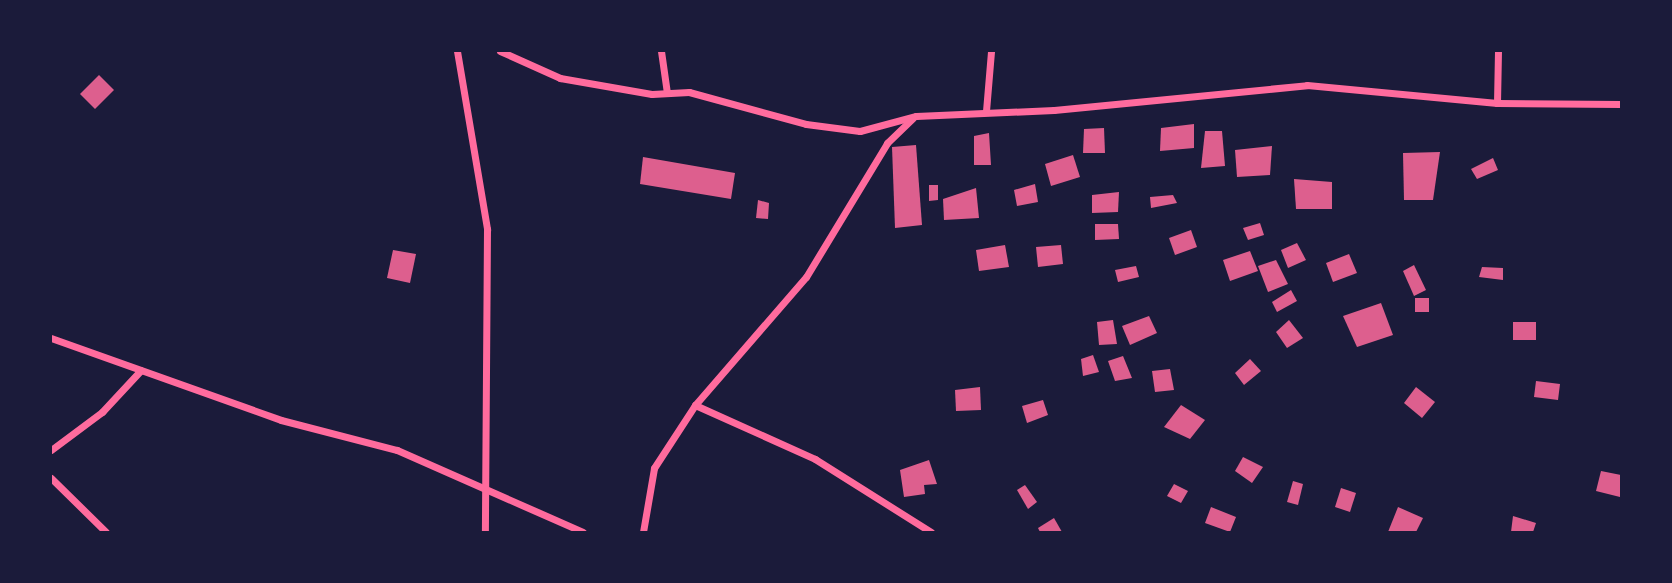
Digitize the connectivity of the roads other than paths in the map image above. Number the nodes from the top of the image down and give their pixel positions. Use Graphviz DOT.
graph roads {
  1 [pos="457,51"];
  2 [pos="500,51"];
  3 [pos="661,51"];
  4 [pos="991,51"];
  5 [pos="1498,51"];
  6 [pos="667,93"];
  7 [pos="1497,103"];
  8 [pos="1621,104"];
  9 [pos="986,111"];
  10 [pos="916,116"];
  11 [pos="51,338"];
  12 [pos="141,370"];
  13 [pos="695,405"];
  14 [pos="51,450"];
  15 [pos="51,478"];
  16 [pos="488,490"];
  17 [pos="106,532"];
  18 [pos="485,532"];
  19 [pos="583,532"];
  20 [pos="643,532"];
  21 [pos="931,532"];
  1 -- 16 [label="street"];
  2 -- 6 [label="street"];
  3 -- 6 [label="street"];
  4 -- 9 [label="street"];
  5 -- 7 [label="street"];
  6 -- 10 [label="street"];
  7 -- 8 [label="street"];
  7 -- 9 [label="street"];
  9 -- 10 [label="street"];
  10 -- 13 [label="street"];
  11 -- 12 [label="street"];
  12 -- 14 [label="street"];
  12 -- 16 [label="street"];
  13 -- 20 [label="street"];
  13 -- 21 [label="street"];
  15 -- 17 [label="street"];
  16 -- 18 [label="street"];
  16 -- 19 [label="street"];
}
